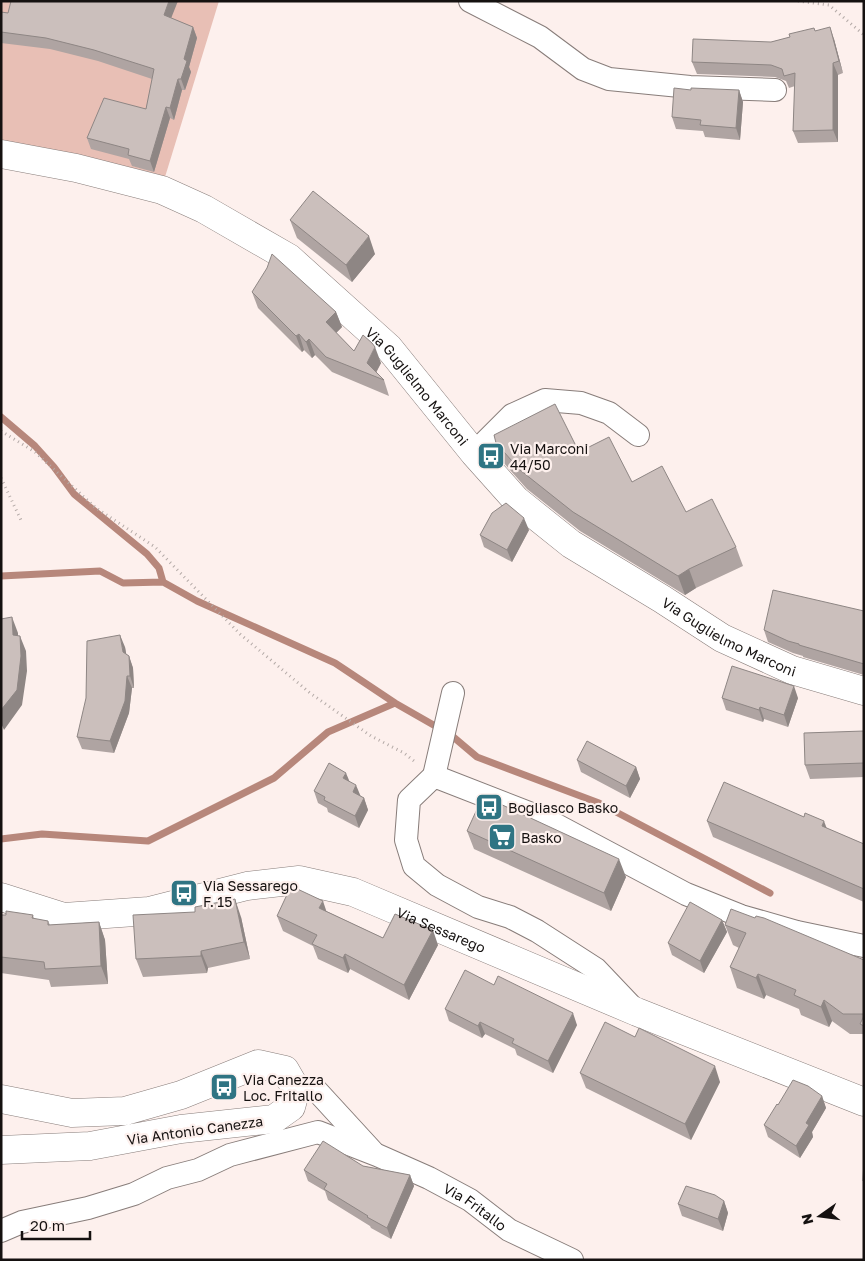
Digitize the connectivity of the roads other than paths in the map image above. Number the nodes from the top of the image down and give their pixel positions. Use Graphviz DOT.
graph roads {
  1 [pos="470,1"];
  2 [pos="775,90"];
  3 [pos="1,154"];
  4 [pos="638,436"];
  5 [pos="474,453"];
  6 [pos="864,691"];
  7 [pos="453,694"];
  8 [pos="434,776"];
  9 [pos="1,897"];
  10 [pos="864,946"];
  11 [pos="637,1012"];
  12 [pos="296,1089"];
  13 [pos="1,1099"];
  14 [pos="864,1102"];
  15 [pos="1,1150"];
  16 [pos="376,1155"];
  17 [pos="1,1231"];
  18 [pos="572,1260"];
  1 -- 2 [label="street"];
  3 -- 5 [label="street, Via Guglielmo Marconi"];
  4 -- 5 [label="street"];
  5 -- 6 [label="street, Via Guglielmo Marconi"];
  7 -- 8 [label="street"];
  8 -- 10 [label="street"];
  8 -- 11 [label="street"];
  9 -- 11 [label="street, Via Sessarego"];
  11 -- 14 [label="street, Via Sessarego"];
  12 -- 13 [label="street, Via Antonio Canezza"];
  12 -- 15 [label="street, Via Antonio Canezza"];
  12 -- 16 [label="street"];
  16 -- 17 [label="street, Via Fritallo"];
  16 -- 18 [label="street, Via Fritallo"];
}
